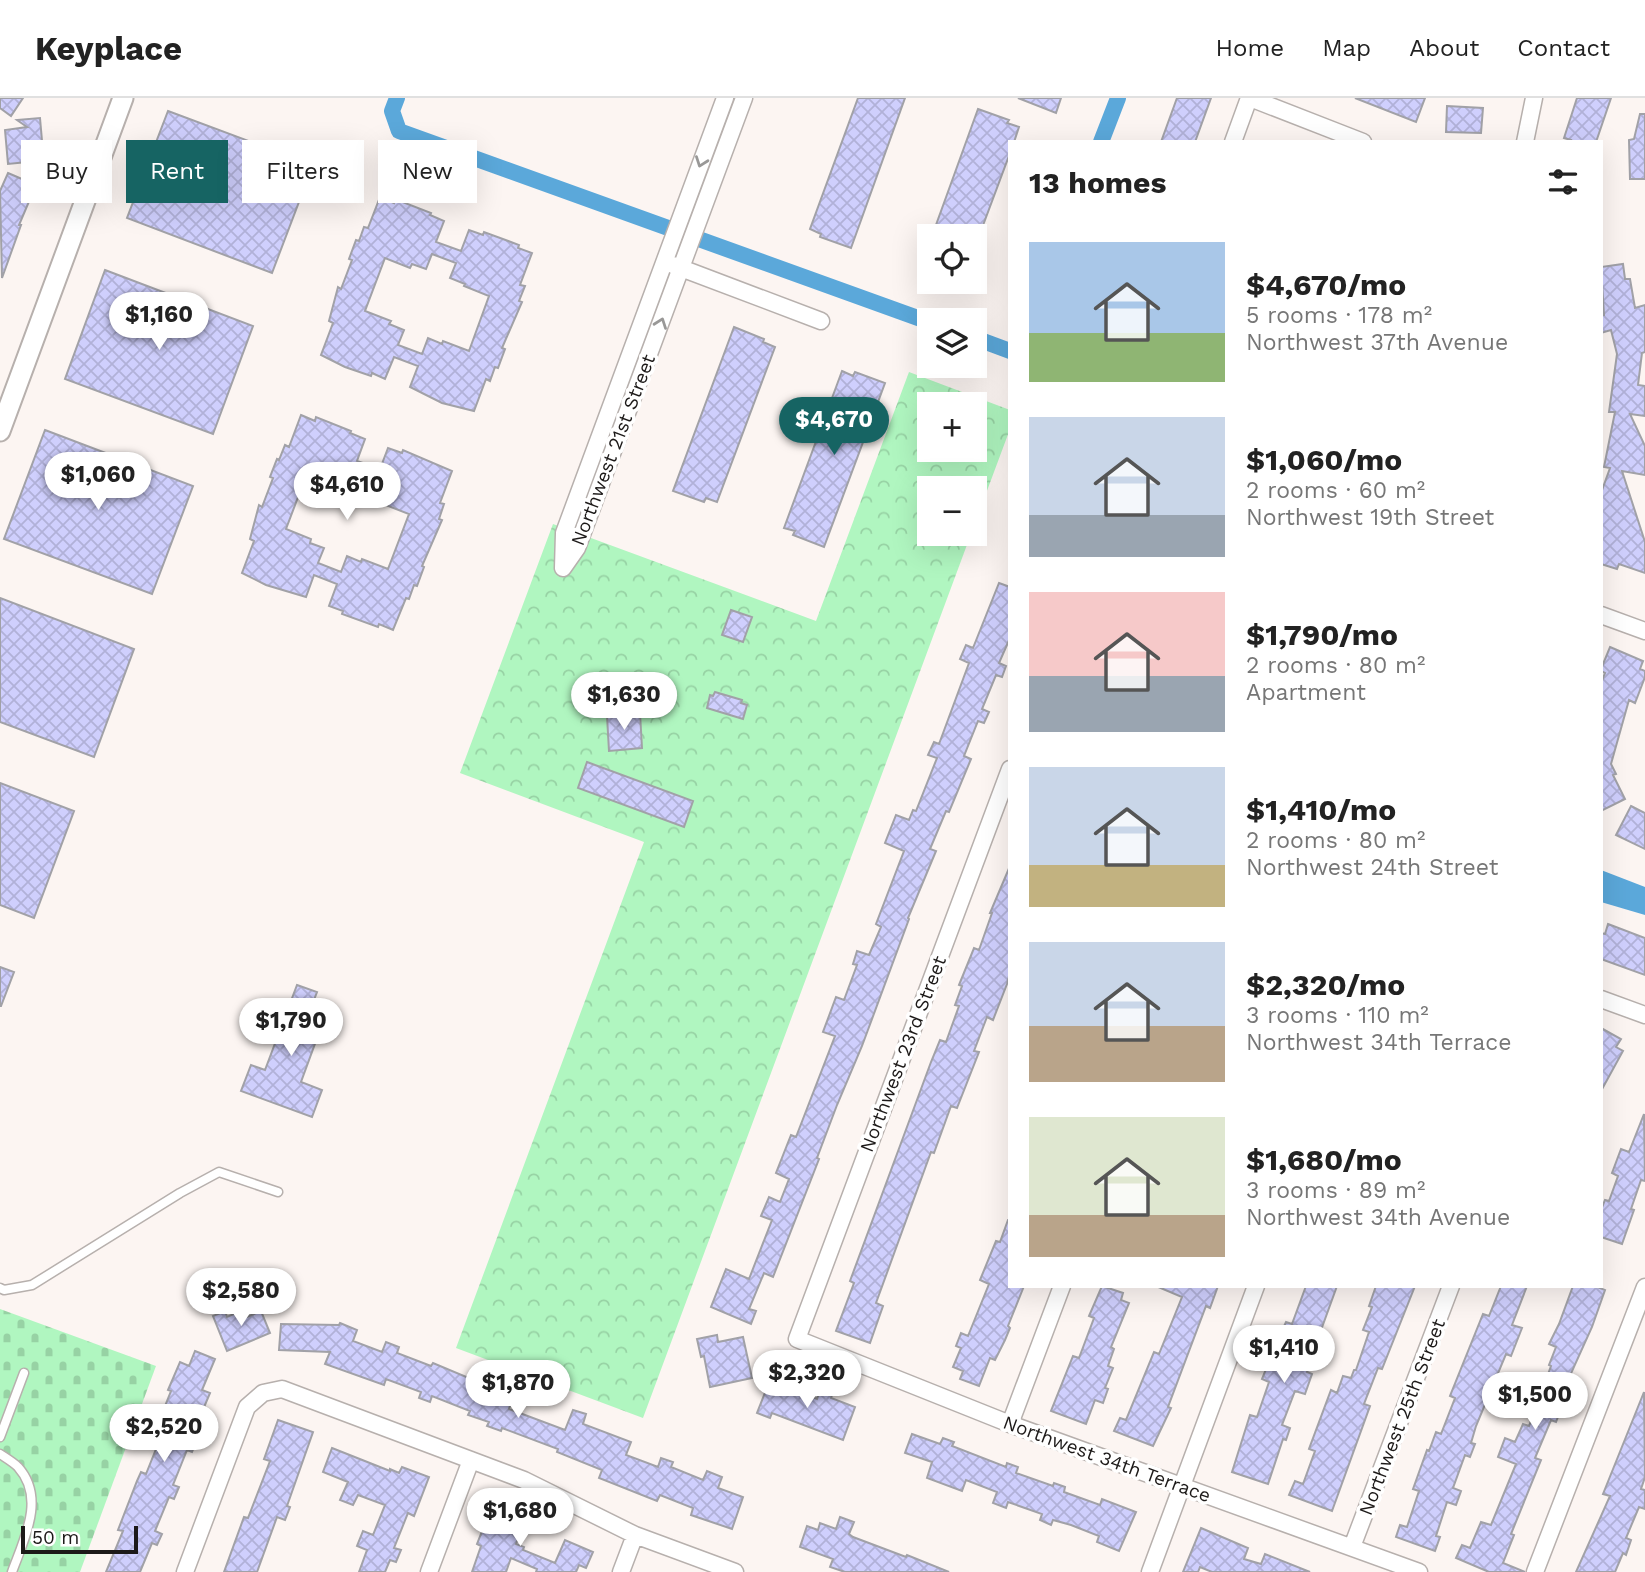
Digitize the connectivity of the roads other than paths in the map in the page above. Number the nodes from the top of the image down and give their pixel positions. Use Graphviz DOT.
graph roads {
  1 [pos="123,98"];
  2 [pos="725,98"];
  3 [pos="744,98"];
  4 [pos="1250,98"];
  5 [pos="1534,98"];
  6 [pos="1234,140"];
  7 [pos="1358,140"];
  8 [pos="1525,140"];
  9 [pos="664,262"];
  10 [pos="681,268"];
  11 [pos="821,321"];
  12 [pos="0,431"];
  13 [pos="1603,616"];
  14 [pos="1645,631"];
  15 [pos="1008,774"];
  16 [pos="1603,1000"];
  17 [pos="1645,1015"];
  18 [pos="278,1192"];
  19 [pos="1645,1287"];
  20 [pos="0,1288"];
  21 [pos="1061,1288"];
  22 [pos="1255,1288"];
  23 [pos="1450,1288"];
  24 [pos="797,1339"];
  25 [pos="24,1373"];
  26 [pos="1010,1424"];
  27 [pos="0,1437"];
  28 [pos="0,1454"];
  29 [pos="471,1460"];
  30 [pos="1181,1486"];
  31 [pos="635,1535"];
  32 [pos="1352,1547"];
  33 [pos="12,1572"];
  34 [pos="184,1572"];
  35 [pos="429,1572"];
  36 [pos="621,1572"];
  37 [pos="736,1572"];
  38 [pos="1150,1572"];
  39 [pos="1419,1572"];
  40 [pos="1535,1572"];
  1 -- 12 [label="street"];
  2 -- 9 [label="street, Northwest 21st Street, one-way"];
  3 -- 10 [label="street, Northwest 21st Street"];
  4 -- 6 [label="street"];
  4 -- 7 [label="street"];
  5 -- 8 [label="street"];
  9 -- 10 [label="street"];
  9 -- 10 [label="street, Northwest 21st Street, one-way"];
  10 -- 11 [label="street"];
  13 -- 14 [label="street"];
  15 -- 24 [label="street, Northwest 23rd Street"];
  16 -- 17 [label="street"];
  18 -- 20 [label="lane"];
  19 -- 40 [label="street"];
  21 -- 26 [label="street"];
  22 -- 30 [label="street"];
  23 -- 32 [label="street, Northwest 25th Street"];
  24 -- 26 [label="street, Northwest 34th Terrace"];
  25 -- 27 [label="lane"];
  26 -- 30 [label="street, Northwest 34th Terrace"];
  28 -- 33 [label="lane"];
  29 -- 31 [label="street"];
  29 -- 34 [label="street"];
  29 -- 35 [label="street"];
  30 -- 32 [label="street, Northwest 34th Terrace"];
  30 -- 38 [label="street"];
  31 -- 36 [label="street"];
  31 -- 37 [label="street"];
  32 -- 39 [label="street, Northwest 34th Terrace"];
}
